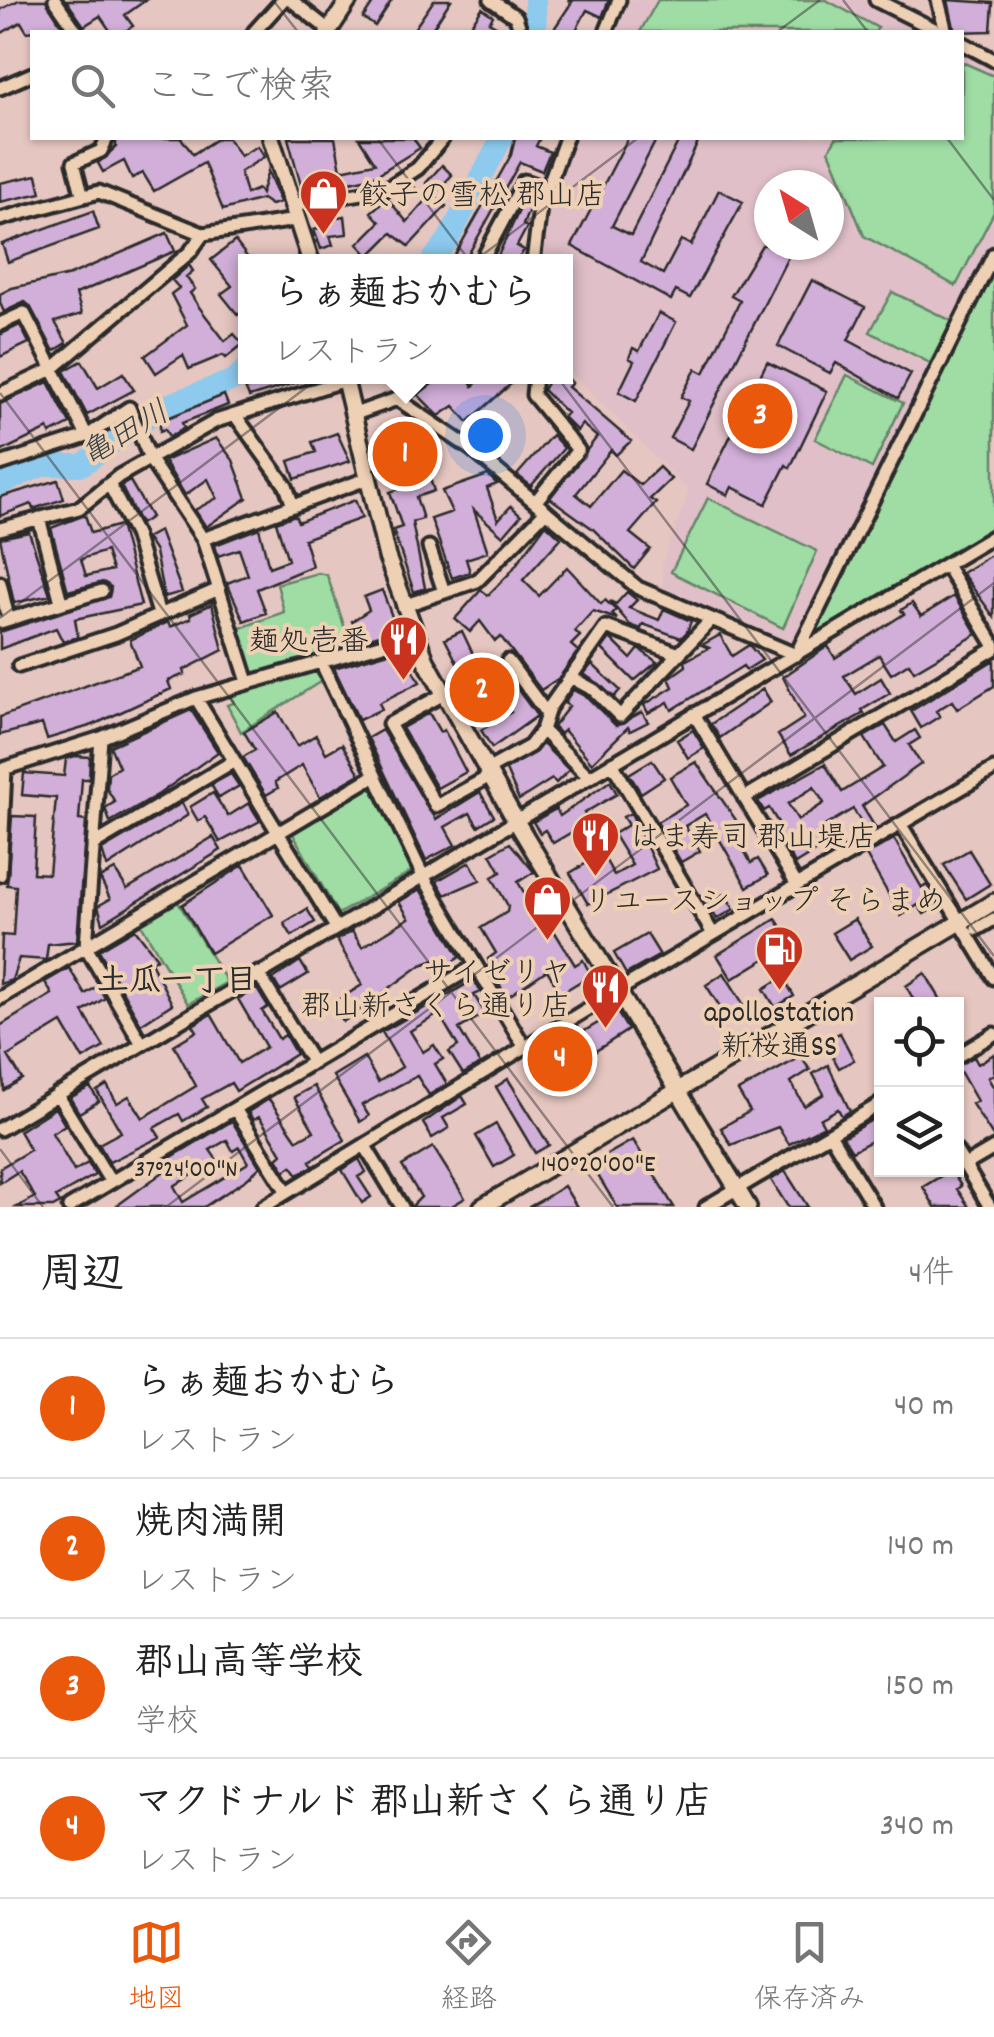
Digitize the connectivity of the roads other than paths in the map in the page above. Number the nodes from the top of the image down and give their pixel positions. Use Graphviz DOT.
graph roads {
  1 [pos="54,0"];
  2 [pos="287,0"];
  3 [pos="349,0"];
  4 [pos="491,0"];
  5 [pos="518,0"];
  6 [pos="619,0"];
  7 [pos="876,0"];
  8 [pos="938,0"];
  9 [pos="516,17"];
  10 [pos="334,29"];
  11 [pos="76,30"];
  12 [pos="256,30"];
  13 [pos="519,30"];
  14 [pos="607,30"];
  15 [pos="939,30"];
  16 [pos="943,30"];
  17 [pos="964,44"];
  18 [pos="994,60"];
  19 [pos="30,75"];
  20 [pos="0,88"];
  21 [pos="106,140"];
  22 [pos="272,140"];
  23 [pos="423,140"];
  24 [pos="441,140"];
  25 [pos="565,140"];
  26 [pos="430,149"];
  27 [pos="546,189"];
  28 [pos="82,194"];
  29 [pos="294,213"];
  30 [pos="0,219"];
  31 [pos="203,234"];
  32 [pos="308,254"];
  33 [pos="485,254"];
  34 [pos="534,254"];
  35 [pos="994,254"];
  36 [pos="0,324"];
  37 [pos="51,370"];
  38 [pos="326,384"];
  39 [pos="346,384"];
  40 [pos="418,384"];
  41 [pos="535,384"];
  42 [pos="0,394"];
  43 [pos="397,399"];
  44 [pos="354,414"];
  45 [pos="235,415"];
  46 [pos="87,436"];
  47 [pos="151,461"];
  48 [pos="0,464"];
  49 [pos="369,478"];
  50 [pos="109,484"];
  51 [pos="536,501"];
  52 [pos="293,506"];
  53 [pos="546,510"];
  54 [pos="40,518"];
  55 [pos="0,529"];
  56 [pos="994,536"];
  57 [pos="203,539"];
  58 [pos="430,547"];
  59 [pos="946,564"];
  60 [pos="0,584"];
  61 [pos="219,589"];
  62 [pos="102,591"];
  63 [pos="444,592"];
  64 [pos="61,602"];
  65 [pos="403,606"];
  66 [pos="159,614"];
  67 [pos="4,620"];
  68 [pos="711,620"];
  69 [pos="414,634"];
  70 [pos="994,647"];
  71 [pos="678,654"];
  72 [pos="796,654"];
  73 [pos="508,661"];
  74 [pos="322,662"];
  75 [pos="19,666"];
  76 [pos="570,677"];
  77 [pos="248,682"];
  78 [pos="444,694"];
  79 [pos="196,698"];
  80 [pos="548,714"];
  81 [pos="694,714"];
  82 [pos="542,730"];
  83 [pos="101,738"];
  84 [pos="234,761"];
  85 [pos="612,763"];
  86 [pos="3,770"];
  87 [pos="994,770"];
  88 [pos="488,773"];
  89 [pos="374,776"];
  90 [pos="588,777"];
  91 [pos="744,798"];
  92 [pos="516,820"];
  93 [pos="901,824"];
  94 [pos="279,835"];
  95 [pos="93,845"];
  96 [pos="0,875"];
  97 [pos="423,876"];
  98 [pos="796,885"];
  99 [pos="994,902"];
  100 [pos="994,919"];
  101 [pos="960,922"];
  102 [pos="336,926"];
  103 [pos="977,929"];
  104 [pos="713,934"];
  105 [pos="86,947"];
  106 [pos="474,966"];
  107 [pos="258,974"];
  108 [pos="994,978"];
  109 [pos="617,991"];
  110 [pos="0,998"];
  111 [pos="994,1034"];
  112 [pos="142,1044"];
  113 [pos="525,1048"];
  114 [pos="964,1053"];
  115 [pos="313,1063"];
  116 [pos="678,1089"];
  117 [pos="57,1094"];
  118 [pos="874,1108"];
  119 [pos="236,1109"];
  120 [pos="0,1129"];
  121 [pos="830,1134"];
  122 [pos="365,1146"];
  123 [pos="994,1148"];
  124 [pos="965,1166"];
  125 [pos="110,1181"];
  126 [pos="737,1189"];
  127 [pos="287,1192"];
  128 [pos="69,1207"];
  129 [pos="263,1207"];
  130 [pos="402,1207"];
  131 [pos="482,1207"];
  132 [pos="706,1207"];
  133 [pos="748,1207"];
  134 [pos="874,1207"];
  135 [pos="990,1207"];
  1 -- 11 [label="street"];
  2 -- 10 [label="street"];
  2 -- 12 [label="street"];
  3 -- 10 [label="street"];
  4 -- 9 [label="street"];
  5 -- 9 [label="street"];
  6 -- 14 [label="street"];
  7 -- 15 [label="street"];
  8 -- 16 [label="street"];
  9 -- 13 [label="street"];
  17 -- 18 [label="street"];
  19 -- 20 [label="street"];
  21 -- 28 [label="street"];
  22 -- 29 [label="street"];
  23 -- 26 [label="street"];
  24 -- 26 [label="street"];
  25 -- 27 [label="street"];
  26 -- 29 [label="street"];
  27 -- 33 [label="street"];
  27 -- 34 [label="street"];
  28 -- 30 [label="street"];
  28 -- 31 [label="street"];
  29 -- 31 [label="street"];
  29 -- 32 [label="street"];
  31 -- 37 [label="street"];
  35 -- 72 [label="street"];
  36 -- 37 [label="street"];
  37 -- 42 [label="street"];
  37 -- 46 [label="street"];
  38 -- 45 [label="street"];
  39 -- 44 [label="street"];
  40 -- 43 [label="street"];
  41 -- 51 [label="street"];
  43 -- 44 [label="street"];
  43 -- 51 [label="street"];
  44 -- 49 [label="street"];
  45 -- 47 [label="street"];
  45 -- 52 [label="street"];
  46 -- 47 [label="street"];
  46 -- 48 [label="street"];
  47 -- 50 [label="street"];
  47 -- 57 [label="street"];
  49 -- 52 [label="street"];
  49 -- 65 [label="street"];
  50 -- 54 [label="street"];
  50 -- 66 [label="street"];
  51 -- 53 [label="street"];
  52 -- 57 [label="street"];
  53 -- 63 [label="street"];
  53 -- 68 [label="street"];
  54 -- 55 [label="street"];
  54 -- 64 [label="street"];
  56 -- 59 [label="street"];
  57 -- 61 [label="street"];
  58 -- 63 [label="street"];
  59 -- 70 [label="street"];
  59 -- 72 [label="street"];
  60 -- 67 [label="street"];
  61 -- 66 [label="street"];
  61 -- 77 [label="street"];
  62 -- 64 [label="street"];
  63 -- 65 [label="street"];
  64 -- 67 [label="street"];
  65 -- 69 [label="street"];
  66 -- 75 [label="street"];
  68 -- 71 [label="street"];
  68 -- 72 [label="street"];
  69 -- 74 [label="street"];
  69 -- 78 [label="street"];
  70 -- 91 [label="street"];
  71 -- 76 [label="street"];
  71 -- 76 [label="street"];
  72 -- 81 [label="street"];
  73 -- 80 [label="street"];
  74 -- 77 [label="street"];
  74 -- 89 [label="street"];
  76 -- 80 [label="street"];
  77 -- 79 [label="street"];
  78 -- 88 [label="street"];
  78 -- 88 [label="street"];
  79 -- 83 [label="street"];
  79 -- 84 [label="street"];
  80 -- 82 [label="street"];
  81 -- 85 [label="street"];
  81 -- 91 [label="street"];
  82 -- 88 [label="street"];
  82 -- 90 [label="street"];
  83 -- 86 [label="street"];
  83 -- 95 [label="street"];
  84 -- 94 [label="street"];
  84 -- 95 [label="street"];
  85 -- 90 [label="street"];
  85 -- 104 [label="street"];
  86 -- 96 [label="street"];
  87 -- 93 [label="street"];
  88 -- 92 [label="street"];
  89 -- 94 [label="street"];
  89 -- 97 [label="street"];
  90 -- 92 [label="street"];
  91 -- 98 [label="street"];
  92 -- 97 [label="street"];
  92 -- 109 [label="street"];
  93 -- 98 [label="street"];
  93 -- 101 [label="street"];
  94 -- 102 [label="street"];
  94 -- 105 [label="street"];
  95 -- 105 [label="street"];
  97 -- 102 [label="street"];
  97 -- 106 [label="street"];
  98 -- 104 [label="street"];
  99 -- 101 [label="street"];
  100 -- 103 [label="street"];
  101 -- 108 [label="street"];
  101 -- 116 [label="street"];
  102 -- 107 [label="street"];
  104 -- 109 [label="street"];
  105 -- 110 [label="street"];
  105 -- 112 [label="street"];
  106 -- 113 [label="street"];
  106 -- 115 [label="street"];
  107 -- 112 [label="street"];
  107 -- 115 [label="street"];
  109 -- 113 [label="street"];
  109 -- 116 [label="street"];
  111 -- 114 [label="street"];
  112 -- 117 [label="street"];
  113 -- 122 [label="street"];
  115 -- 119 [label="street"];
  116 -- 126 [label="street"];
  116 -- 131 [label="street"];
  117 -- 120 [label="street"];
  117 -- 125 [label="street"];
  118 -- 121 [label="street"];
  119 -- 125 [label="street"];
  119 -- 127 [label="street"];
  121 -- 126 [label="street"];
  121 -- 134 [label="street"];
  122 -- 127 [label="street"];
  122 -- 130 [label="street"];
  123 -- 124 [label="street"];
  124 -- 135 [label="street"];
  125 -- 128 [label="street"];
  126 -- 132 [label="street"];
  126 -- 133 [label="street"];
  127 -- 129 [label="street"];
}
